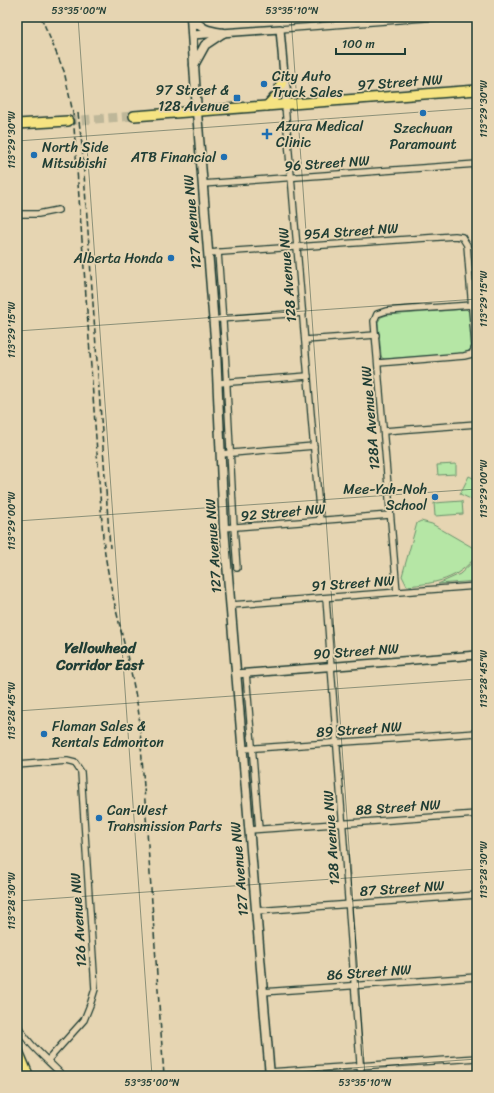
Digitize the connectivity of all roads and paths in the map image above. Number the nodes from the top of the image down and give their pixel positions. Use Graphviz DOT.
graph roads {
  1 [pos="192,17"];
  2 [pos="438,17"];
  3 [pos="388,19"];
  4 [pos="280,29"];
  5 [pos="223,33"];
  6 [pos="192,35"];
  7 [pos="194,65"];
  8 [pos="284,75"];
  9 [pos="477,90"];
  10 [pos="287,105"];
  11 [pos="267,106"];
  12 [pos="197,112"];
  13 [pos="134,116"];
  14 [pos="68,121"];
  15 [pos="17,124"];
  16 [pos="477,164"];
  17 [pos="292,178"];
  18 [pos="202,184"];
  19 [pos="58,210"];
  20 [pos="17,214"];
  21 [pos="297,247"];
  22 [pos="218,252"];
  23 [pos="208,253"];
  24 [pos="472,305"];
  25 [pos="303,313"];
  26 [pos="213,319"];
  27 [pos="223,319"];
  28 [pos="476,331"];
  29 [pos="376,335"];
  30 [pos="305,340"];
  31 [pos="378,362"];
  32 [pos="308,376"];
  33 [pos="218,383"];
  34 [pos="227,383"];
  35 [pos="477,424"];
  36 [pos="384,431"];
  37 [pos="314,446"];
  38 [pos="230,453"];
  39 [pos="221,454"];
  40 [pos="390,515"];
  41 [pos="320,520"];
  42 [pos="234,527"];
  43 [pos="224,528"];
  44 [pos="237,568"];
  45 [pos="477,586"];
  46 [pos="397,592"];
  47 [pos="326,598"];
  48 [pos="231,605"];
  49 [pos="477,655"];
  50 [pos="332,666"];
  51 [pos="246,673"];
  52 [pos="236,674"];
  53 [pos="477,733"];
  54 [pos="337,743"];
  55 [pos="252,748"];
  56 [pos="242,749"];
  57 [pos="17,765"];
  58 [pos="477,814"];
  59 [pos="343,823"];
  60 [pos="259,829"];
  61 [pos="249,830"];
  62 [pos="477,895"];
  63 [pos="348,904"];
  64 [pos="256,911"];
  65 [pos="477,977"];
  66 [pos="354,985"];
  67 [pos="262,992"];
  68 [pos="17,1024"];
  69 [pos="17,1050"];
  70 [pos="477,1058"];
  71 [pos="48,1060"];
  72 [pos="360,1066"];
  73 [pos="17,1073"];
  74 [pos="279,1074"];
  75 [pos="269,1075"];
  76 [pos="18,1076"];
  77 [pos="28,1076"];
  78 [pos="63,1076"];
  79 [pos="361,1076"];
  1 -- 5 [label="main road"];
  1 -- 6 [label="main road, 127 Avenue NW"];
  2 -- 3 [label="street"];
  3 -- 4 [label="street"];
  4 -- 5 [label="street"];
  4 -- 8 [label="street, 128 Avenue NW"];
  5 -- 6 [label="street"];
  5 -- 7 [label="main road"];
  6 -- 7 [label="main road, 127 Avenue NW"];
  7 -- 12 [label="main road, 127 Avenue NW"];
  8 -- 10 [label="street, 128 Avenue NW"];
  8 -- 11 [label="main road"];
  9 -- 10 [label="main road, 97 Street NW"];
  10 -- 11 [label="main road, 97 Street NW"];
  10 -- 17 [label="street, 128 Avenue NW"];
  11 -- 12 [label="main road, 97 Street NW"];
  12 -- 13 [label="main road, 97 Street NW"];
  12 -- 18 [label="main road, 127 Avenue NW"];
  14 -- 15 [label="main road"];
  16 -- 17 [label="street, 96 Street NW"];
  17 -- 18 [label="street, 96 Street NW"];
  17 -- 21 [label="street, 128 Avenue NW"];
  18 -- 23 [label="main road, 127 Avenue NW"];
  19 -- 20 [label="street"];
  21 -- 22 [label="street, 95A Street NW"];
  21 -- 24 [label="street, 95A Street NW"];
  21 -- 25 [label="street, 128 Avenue NW"];
  22 -- 23 [label="street, 95A Street NW"];
  22 -- 27 [label="street, 127 Avenue NW"];
  23 -- 26 [label="main road, 127 Avenue NW"];
  24 -- 28 [label="street"];
  24 -- 29 [label="street, 128A Avenue NW"];
  25 -- 27 [label="street"];
  25 -- 30 [label="street, 128 Avenue NW"];
  26 -- 27 [label="street"];
  26 -- 33 [label="main road, 127 Avenue NW"];
  27 -- 34 [label="street, 127 Avenue NW"];
  28 -- 31 [label="street"];
  29 -- 30 [label="street"];
  29 -- 31 [label="street, 128A Avenue NW"];
  30 -- 32 [label="street, 128 Avenue NW"];
  31 -- 36 [label="street, 128A Avenue NW"];
  32 -- 34 [label="street"];
  32 -- 37 [label="street, 128 Avenue NW"];
  33 -- 34 [label="street"];
  33 -- 39 [label="main road, 127 Avenue NW"];
  34 -- 38 [label="street, 127 Avenue NW"];
  35 -- 36 [label="street"];
  36 -- 40 [label="street, 128A Avenue NW"];
  37 -- 38 [label="street"];
  37 -- 41 [label="street, 128 Avenue NW"];
  38 -- 39 [label="street"];
  38 -- 42 [label="street, 127 Avenue NW"];
  39 -- 43 [label="main road, 127 Avenue NW"];
  40 -- 41 [label="street, 92 Street NW"];
  40 -- 46 [label="street, 128A Avenue NW"];
  41 -- 42 [label="street, 92 Street NW"];
  42 -- 43 [label="street, 92 Street NW"];
  42 -- 44 [label="street, 127 Avenue NW"];
  43 -- 48 [label="main road, 127 Avenue NW"];
  45 -- 46 [label="street, 91 Street NW"];
  46 -- 47 [label="street, 91 Street NW"];
  47 -- 48 [label="street, 91 Street NW"];
  47 -- 50 [label="street, 128 Avenue NW"];
  48 -- 52 [label="main road, 127 Avenue NW"];
  49 -- 50 [label="street, 90 Street NW"];
  50 -- 51 [label="street, 90 Street NW"];
  50 -- 54 [label="street, 128 Avenue NW"];
  51 -- 52 [label="street, 90 Street NW"];
  51 -- 55 [label="street, 127 Avenue NW"];
  52 -- 56 [label="main road, 127 Avenue NW"];
  53 -- 54 [label="street, 89 Street NW"];
  54 -- 55 [label="street, 89 Street NW"];
  54 -- 59 [label="street, 128 Avenue NW"];
  55 -- 56 [label="street, 89 Street NW"];
  55 -- 60 [label="street, 127 Avenue NW"];
  56 -- 61 [label="main road, 127 Avenue NW"];
  57 -- 71 [label="street, 126 Avenue NW"];
  58 -- 59 [label="street, 88 Street NW"];
  59 -- 60 [label="street, 88 Street NW"];
  59 -- 63 [label="street, 128 Avenue NW"];
  60 -- 61 [label="street, 88 Street NW"];
  61 -- 64 [label="main road, 127 Avenue NW"];
  62 -- 63 [label="street, 87 Street NW"];
  63 -- 64 [label="street, 87 Street NW"];
  63 -- 66 [label="street, 128 Avenue NW"];
  64 -- 67 [label="main road, 127 Avenue NW"];
  65 -- 66 [label="street, 86 Street NW"];
  66 -- 67 [label="street, 86 Street NW"];
  66 -- 72 [label="street, 128 Avenue NW"];
  67 -- 75 [label="main road, 127 Avenue NW"];
  68 -- 71 [label="street"];
  69 -- 77 [label="highway"];
  70 -- 72 [label="street"];
  71 -- 78 [label="street"];
  72 -- 74 [label="street"];
  72 -- 79 [label="street, 128 Avenue NW"];
  73 -- 76 [label="highway"];
  74 -- 75 [label="street"];
}
